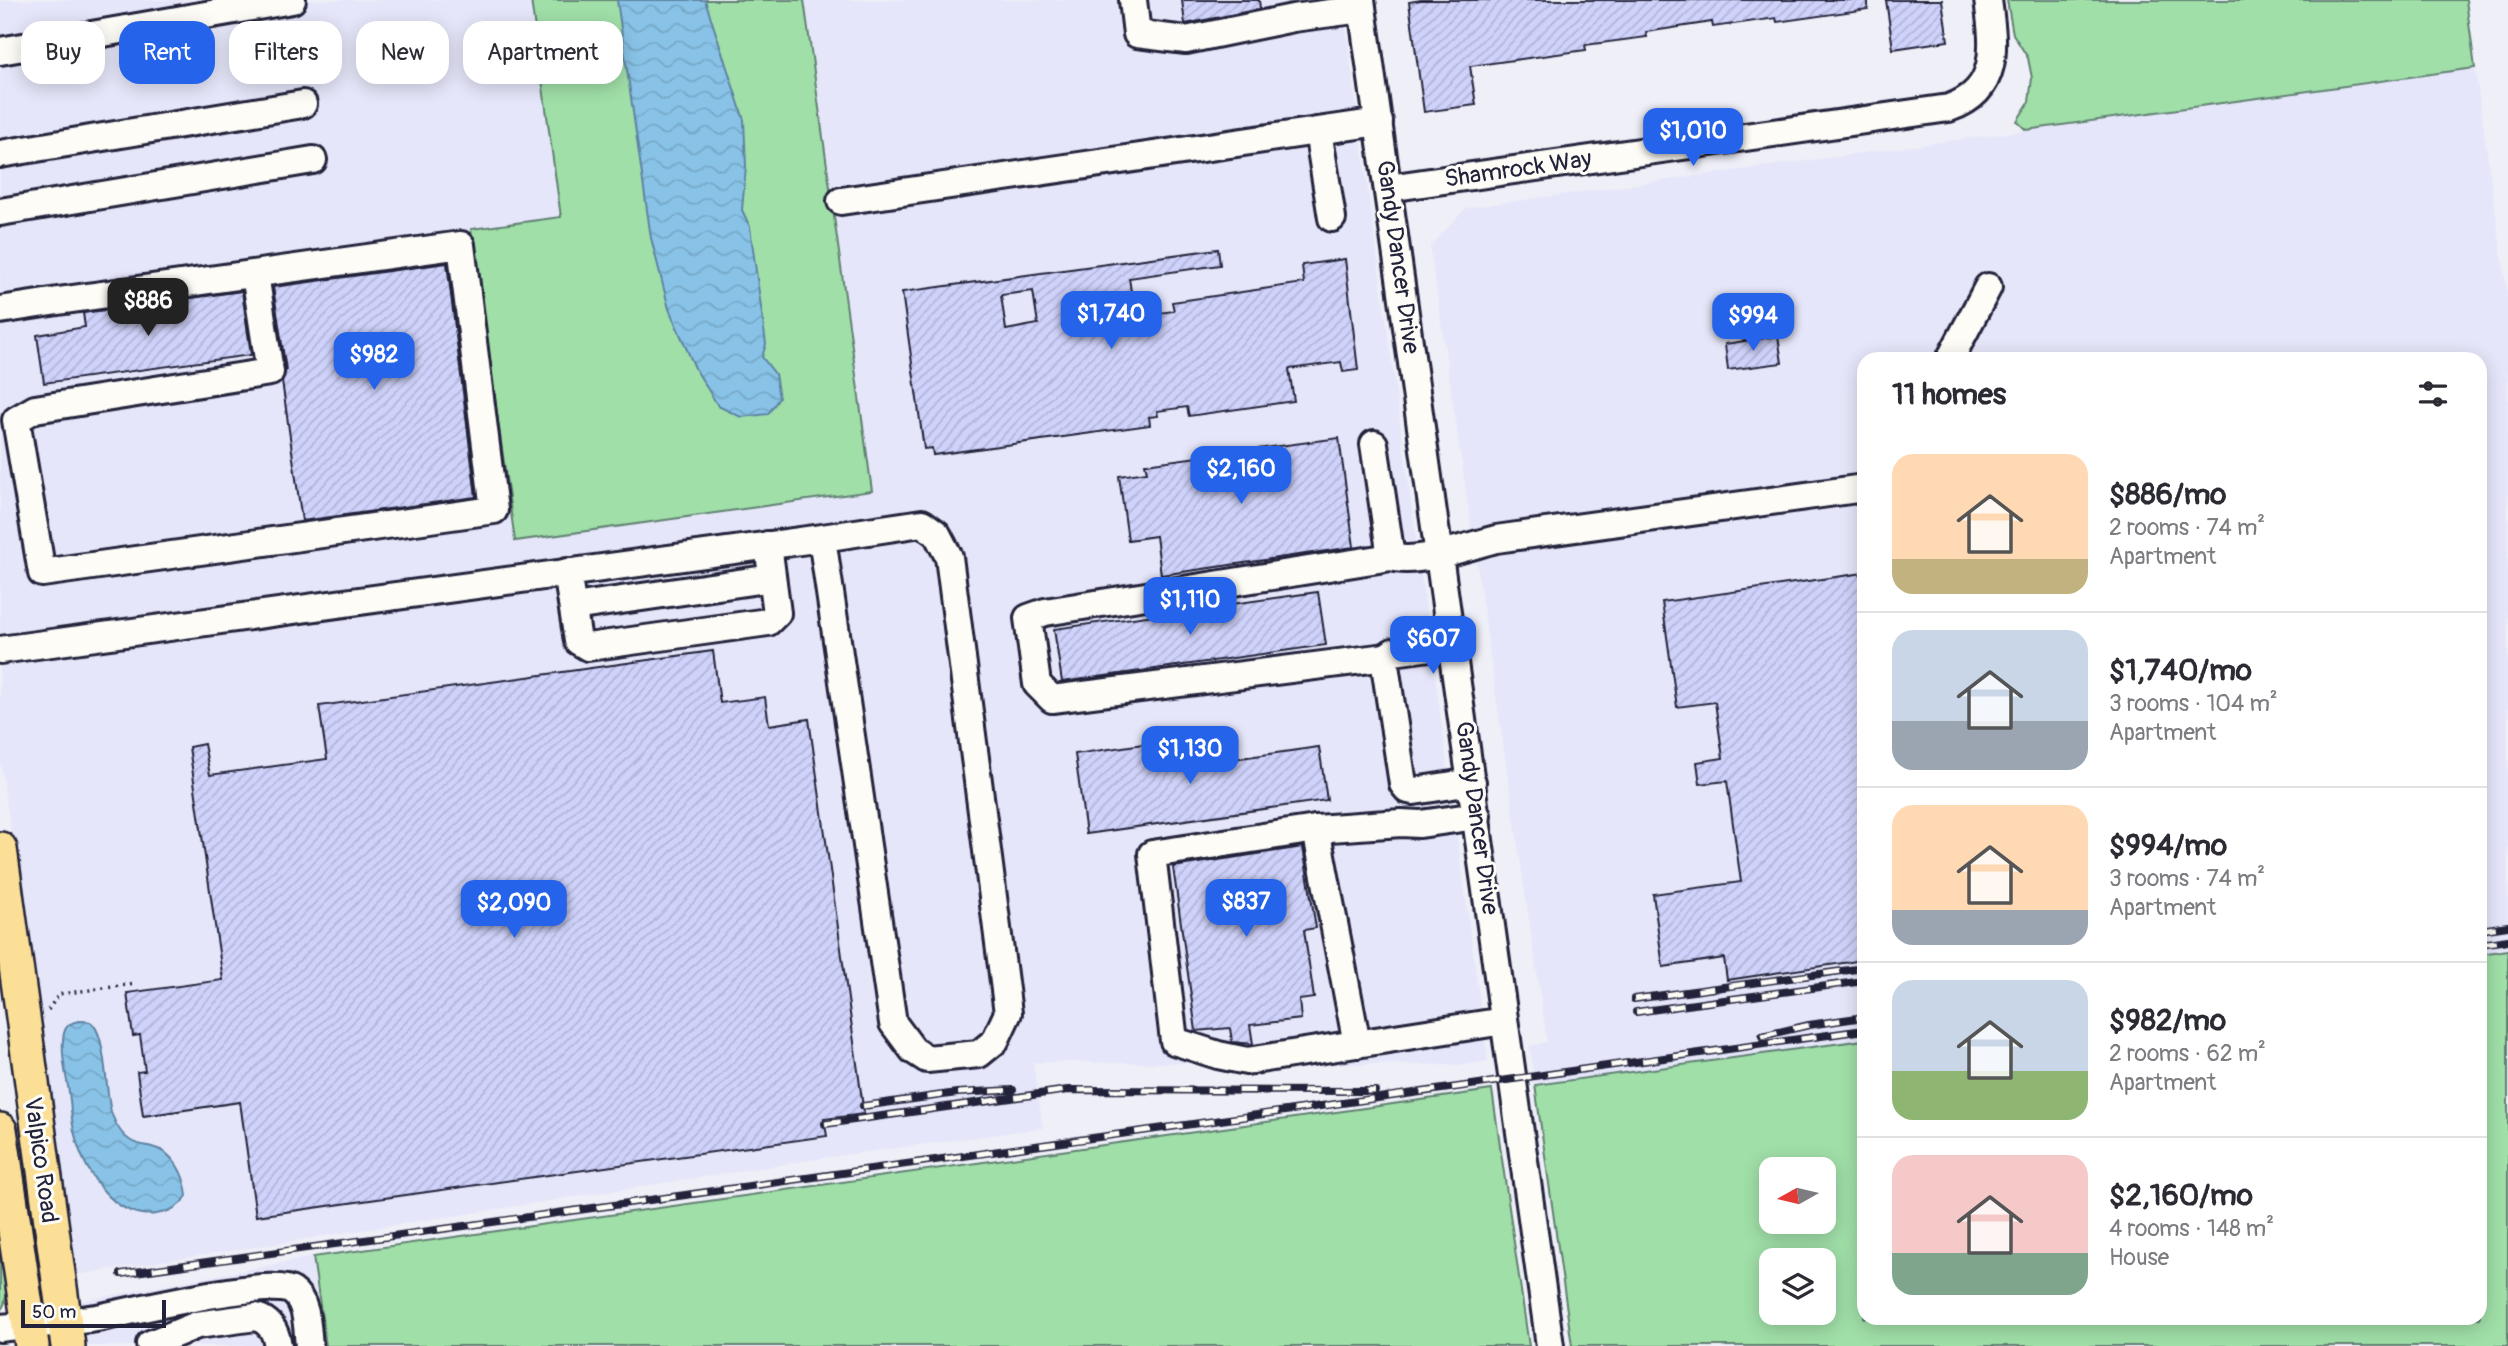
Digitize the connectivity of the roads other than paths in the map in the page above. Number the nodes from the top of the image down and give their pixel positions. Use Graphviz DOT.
graph roads {
  1 [pos="292,0"];
  2 [pos="1133,0"];
  3 [pos="1987,0"];
  4 [pos="1362,5"];
  5 [pos="1292,9"];
  6 [pos="0,51"];
  7 [pos="303,104"];
  8 [pos="1378,122"];
  9 [pos="1318,131"];
  10 [pos="0,154"];
  11 [pos="313,160"];
  12 [pos="1388,188"];
  13 [pos="841,201"];
  14 [pos="0,212"];
  15 [pos="1332,218"];
  16 [pos="255,274"];
  17 [pos="1988,287"];
  18 [pos="0,310"];
  19 [pos="1954,352"];
  20 [pos="1374,444"];
  21 [pos="1857,489"];
  22 [pos="822,538"];
  23 [pos="768,545"];
  24 [pos="1439,554"];
  25 [pos="1391,557"];
  26 [pos="567,572"];
  27 [pos="772,578"];
  28 [pos="573,607"];
  29 [pos="1452,643"];
  30 [pos="0,650"];
  31 [pos="1386,657"];
  32 [pos="1472,782"];
  33 [pos="1477,816"];
  34 [pos="1315,829"];
  35 [pos="0,849"];
  36 [pos="1504,1021"];
  37 [pos="1357,1044"];
  38 [pos="0,1130"];
  39 [pos="145,1308"];
  40 [pos="20,1333"];
  41 [pos="66,1333"];
  42 [pos="150,1345"];
  43 [pos="278,1346"];
  44 [pos="309,1346"];
  45 [pos="1550,1346"];
  1 -- 6 [label="street"];
  2 -- 5 [label="street"];
  3 -- 12 [label="street, Shamrock Way"];
  4 -- 5 [label="street"];
  4 -- 8 [label="street, Gandy Dancer Drive"];
  7 -- 10 [label="street"];
  8 -- 9 [label="street"];
  8 -- 12 [label="street, Gandy Dancer Drive"];
  9 -- 13 [label="street"];
  9 -- 15 [label="street"];
  11 -- 14 [label="street"];
  12 -- 24 [label="street, Gandy Dancer Drive"];
  16 -- 16 [label="street"];
  16 -- 18 [label="street"];
  17 -- 19 [label="street"];
  20 -- 25 [label="street"];
  21 -- 24 [label="street"];
  22 -- 22 [label="street"];
  22 -- 23 [label="street"];
  23 -- 26 [label="street"];
  23 -- 27 [label="street"];
  24 -- 25 [label="street"];
  24 -- 29 [label="street, Gandy Dancer Drive"];
  25 -- 31 [label="street"];
  26 -- 28 [label="street"];
  26 -- 30 [label="street"];
  27 -- 28 [label="street"];
  27 -- 28 [label="street"];
  29 -- 31 [label="street"];
  29 -- 32 [label="street, Gandy Dancer Drive"];
  31 -- 32 [label="street"];
  32 -- 33 [label="street, Gandy Dancer Drive"];
  33 -- 34 [label="street"];
  33 -- 36 [label="street, Gandy Dancer Drive"];
  34 -- 37 [label="street"];
  34 -- 37 [label="street"];
  35 -- 41 [label="main road, Valpico Road"];
  36 -- 37 [label="street"];
  36 -- 45 [label="street, Gandy Dancer Drive"];
  38 -- 40 [label="main road, Valpico Road"];
  39 -- 41 [label="street"];
  39 -- 42 [label="street"];
  39 -- 44 [label="street"];
  40 -- 41 [label="street"];
  42 -- 43 [label="street"];
}
